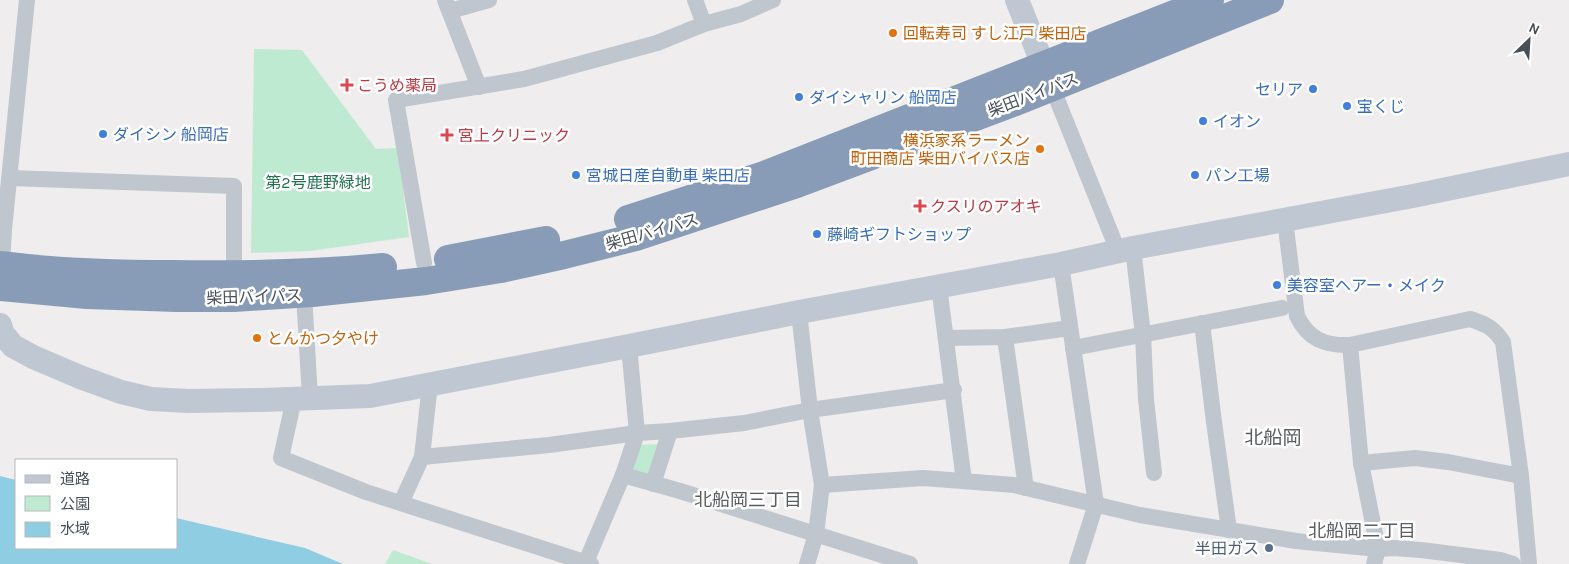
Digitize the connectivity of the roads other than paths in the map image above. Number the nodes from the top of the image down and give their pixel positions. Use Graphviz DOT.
graph roads {
  1 [pos="28,0"];
  2 [pos="489,0"];
  3 [pos="695,0"];
  4 [pos="773,0"];
  5 [pos="1017,0"];
  6 [pos="1210,0"];
  7 [pos="1270,0"];
  8 [pos="447,6"];
  9 [pos="704,24"];
  10 [pos="1048,77"];
  11 [pos="479,87"];
  12 [pos="1569,164"];
  13 [pos="10,178"];
  14 [pos="1285,220"];
  15 [pos="2,230"];
  16 [pos="1125,249"];
  17 [pos="424,263"];
  18 [pos="1061,264"];
  19 [pos="234,275"];
  20 [pos="1,276"];
  21 [pos="940,286"];
  22 [pos="0,293"];
  23 [pos="304,294"];
  24 [pos="1282,308"];
  25 [pos="800,312"];
  26 [pos="1202,323"];
  27 [pos="0,325"];
  28 [pos="1070,328"];
  29 [pos="1143,335"];
  30 [pos="1005,337"];
  31 [pos="947,338"];
  32 [pos="1350,345"];
  33 [pos="629,346"];
  34 [pos="1073,348"];
  35 [pos="430,384"];
  36 [pos="954,390"];
  37 [pos="302,399"];
  38 [pos="810,410"];
  39 [pos="670,431"];
  40 [pos="637,433"];
  41 [pos="422,458"];
  42 [pos="1361,463"];
  43 [pos="1154,473"];
  44 [pos="623,475"];
  45 [pos="1521,476"];
  46 [pos="964,481"];
  47 [pos="653,484"];
  48 [pos="822,485"];
  49 [pos="1026,488"];
  50 [pos="401,503"];
  51 [pos="1096,504"];
  52 [pos="1229,530"];
  53 [pos="816,534"];
  54 [pos="1376,557"];
  55 [pos="589,563"];
  56 [pos="807,564"];
  57 [pos="910,564"];
  58 [pos="1078,564"];
  59 [pos="1513,564"];
  60 [pos="1529,564"];
  1 -- 13 [label="street"];
  2 -- 8 [label="street"];
  3 -- 9 [label="street"];
  4 -- 9 [label="street"];
  5 -- 10 [label="street"];
  6 -- 10 [label="highway, 柴田バイパス"];
  7 -- 10 [label="highway, 柴田バイパス"];
  8 -- 11 [label="street"];
  9 -- 11 [label="street"];
  10 -- 16 [label="street"];
  10 -- 17 [label="highway, 柴田バイパス"];
  10 -- 23 [label="highway, 柴田バイパス"];
  11 -- 17 [label="street"];
  12 -- 14 [label="street"];
  13 -- 15 [label="street"];
  13 -- 19 [label="street"];
  14 -- 16 [label="street"];
  14 -- 32 [label="street"];
  15 -- 20 [label="street"];
  16 -- 18 [label="street"];
  16 -- 29 [label="street"];
  17 -- 19 [label="highway, 柴田バイパス"];
  18 -- 21 [label="street"];
  18 -- 28 [label="street"];
  19 -- 20 [label="highway, 柴田バイパス"];
  20 -- 22 [label="street"];
  20 -- 23 [label="highway, 柴田バイパス"];
  21 -- 25 [label="street"];
  21 -- 31 [label="street"];
  23 -- 37 [label="street"];
  24 -- 26 [label="street"];
  25 -- 33 [label="street"];
  25 -- 38 [label="street"];
  26 -- 29 [label="street"];
  26 -- 52 [label="street"];
  27 -- 37 [label="street"];
  28 -- 30 [label="street"];
  28 -- 34 [label="street"];
  29 -- 34 [label="street"];
  29 -- 43 [label="street"];
  30 -- 31 [label="street"];
  30 -- 49 [label="street"];
  31 -- 36 [label="street"];
  32 -- 42 [label="street"];
  32 -- 45 [label="street"];
  33 -- 35 [label="street"];
  33 -- 40 [label="street"];
  34 -- 51 [label="street"];
  35 -- 37 [label="street"];
  35 -- 41 [label="street"];
  36 -- 38 [label="street"];
  36 -- 46 [label="street"];
  37 -- 50 [label="street"];
  38 -- 39 [label="street"];
  38 -- 48 [label="street"];
  39 -- 40 [label="street"];
  39 -- 47 [label="street"];
  40 -- 41 [label="street"];
  40 -- 44 [label="street"];
  41 -- 50 [label="street"];
  42 -- 45 [label="street"];
  42 -- 54 [label="street"];
  44 -- 47 [label="street"];
  44 -- 55 [label="street"];
  45 -- 60 [label="street"];
  46 -- 48 [label="street"];
  46 -- 49 [label="street"];
  47 -- 53 [label="street"];
  48 -- 53 [label="street"];
  49 -- 51 [label="street"];
  50 -- 55 [label="street"];
  51 -- 52 [label="street"];
  51 -- 58 [label="street"];
  52 -- 54 [label="street"];
  53 -- 56 [label="street"];
  53 -- 57 [label="street"];
  54 -- 59 [label="street"];
}
